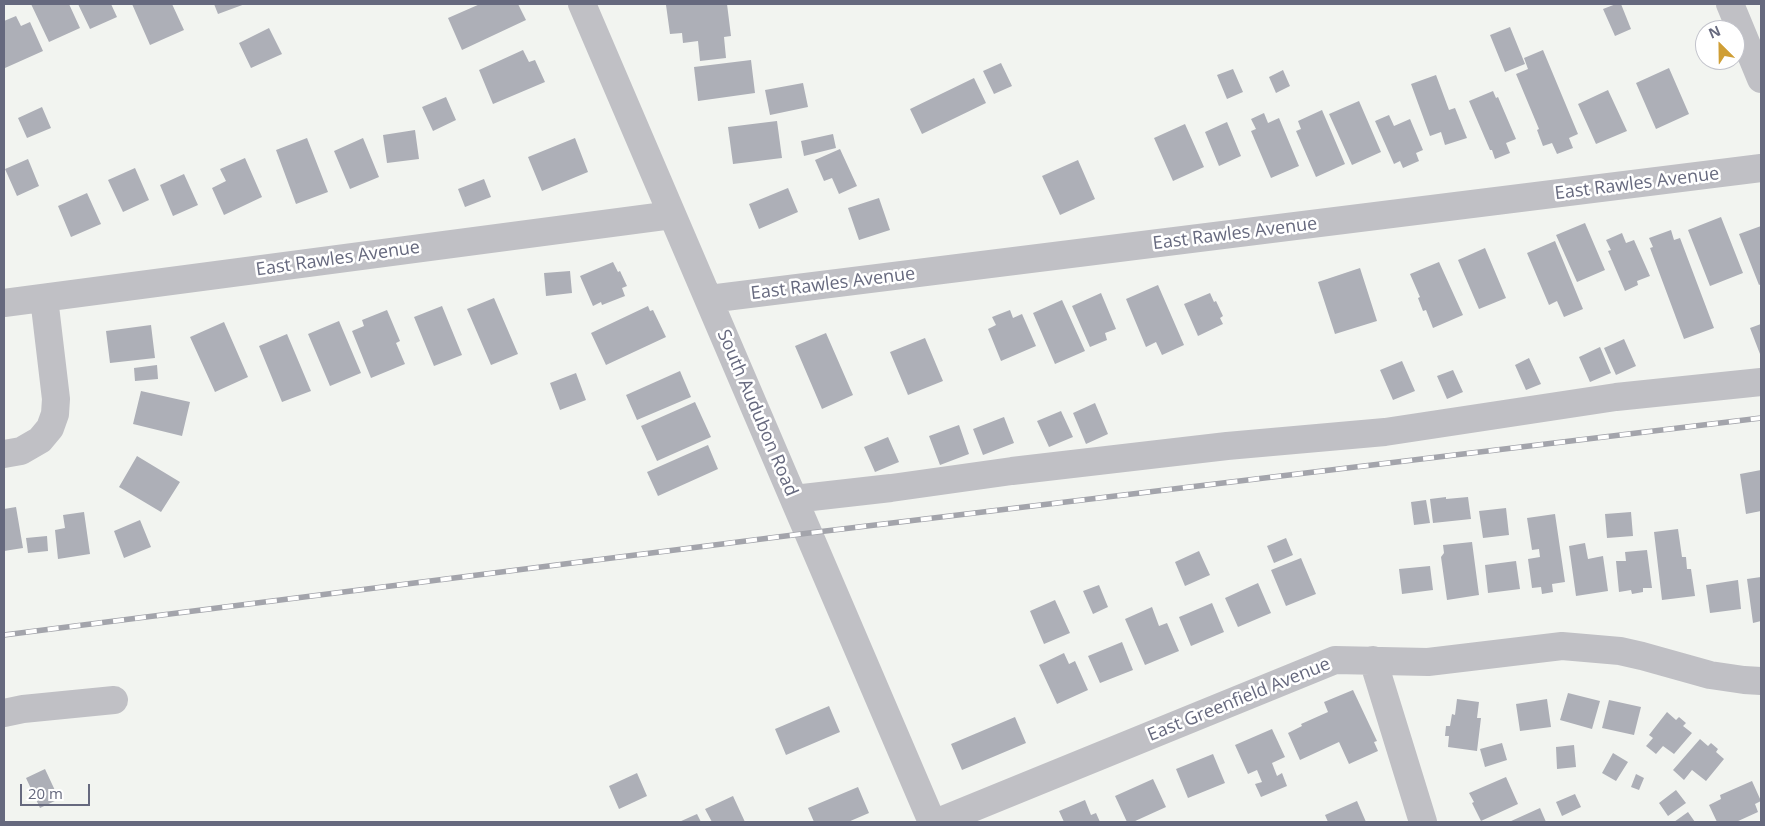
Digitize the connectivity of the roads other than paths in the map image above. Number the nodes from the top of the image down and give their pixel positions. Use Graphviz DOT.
graph roads {
  1 [pos="582,4"];
  2 [pos="1730,4"];
  3 [pos="1761,79"];
  4 [pos="1761,168"];
  5 [pos="672,215"];
  6 [pos="44,298"];
  7 [pos="709,299"];
  8 [pos="4,303"];
  9 [pos="1761,382"];
  10 [pos="4,454"];
  11 [pos="794,498"];
  12 [pos="1373,660"];
  13 [pos="1761,681"];
  14 [pos="114,700"];
  15 [pos="4,713"];
  16 [pos="932,822"];
  17 [pos="938,822"];
  18 [pos="1423,822"];
  1 -- 5 [label="street, South Audubon Road"];
  2 -- 3 [label="street"];
  4 -- 7 [label="street, East Rawles Avenue"];
  5 -- 6 [label="street, East Rawles Avenue"];
  5 -- 7 [label="street, South Audubon Road"];
  6 -- 8 [label="street, East Rawles Avenue"];
  6 -- 10 [label="street"];
  7 -- 11 [label="street, South Audubon Road"];
  9 -- 11 [label="street"];
  11 -- 16 [label="street, South Audubon Road"];
  12 -- 13 [label="street, East Greenfield Avenue"];
  12 -- 17 [label="street, East Greenfield Avenue"];
  12 -- 18 [label="street"];
  14 -- 15 [label="street"];
}
